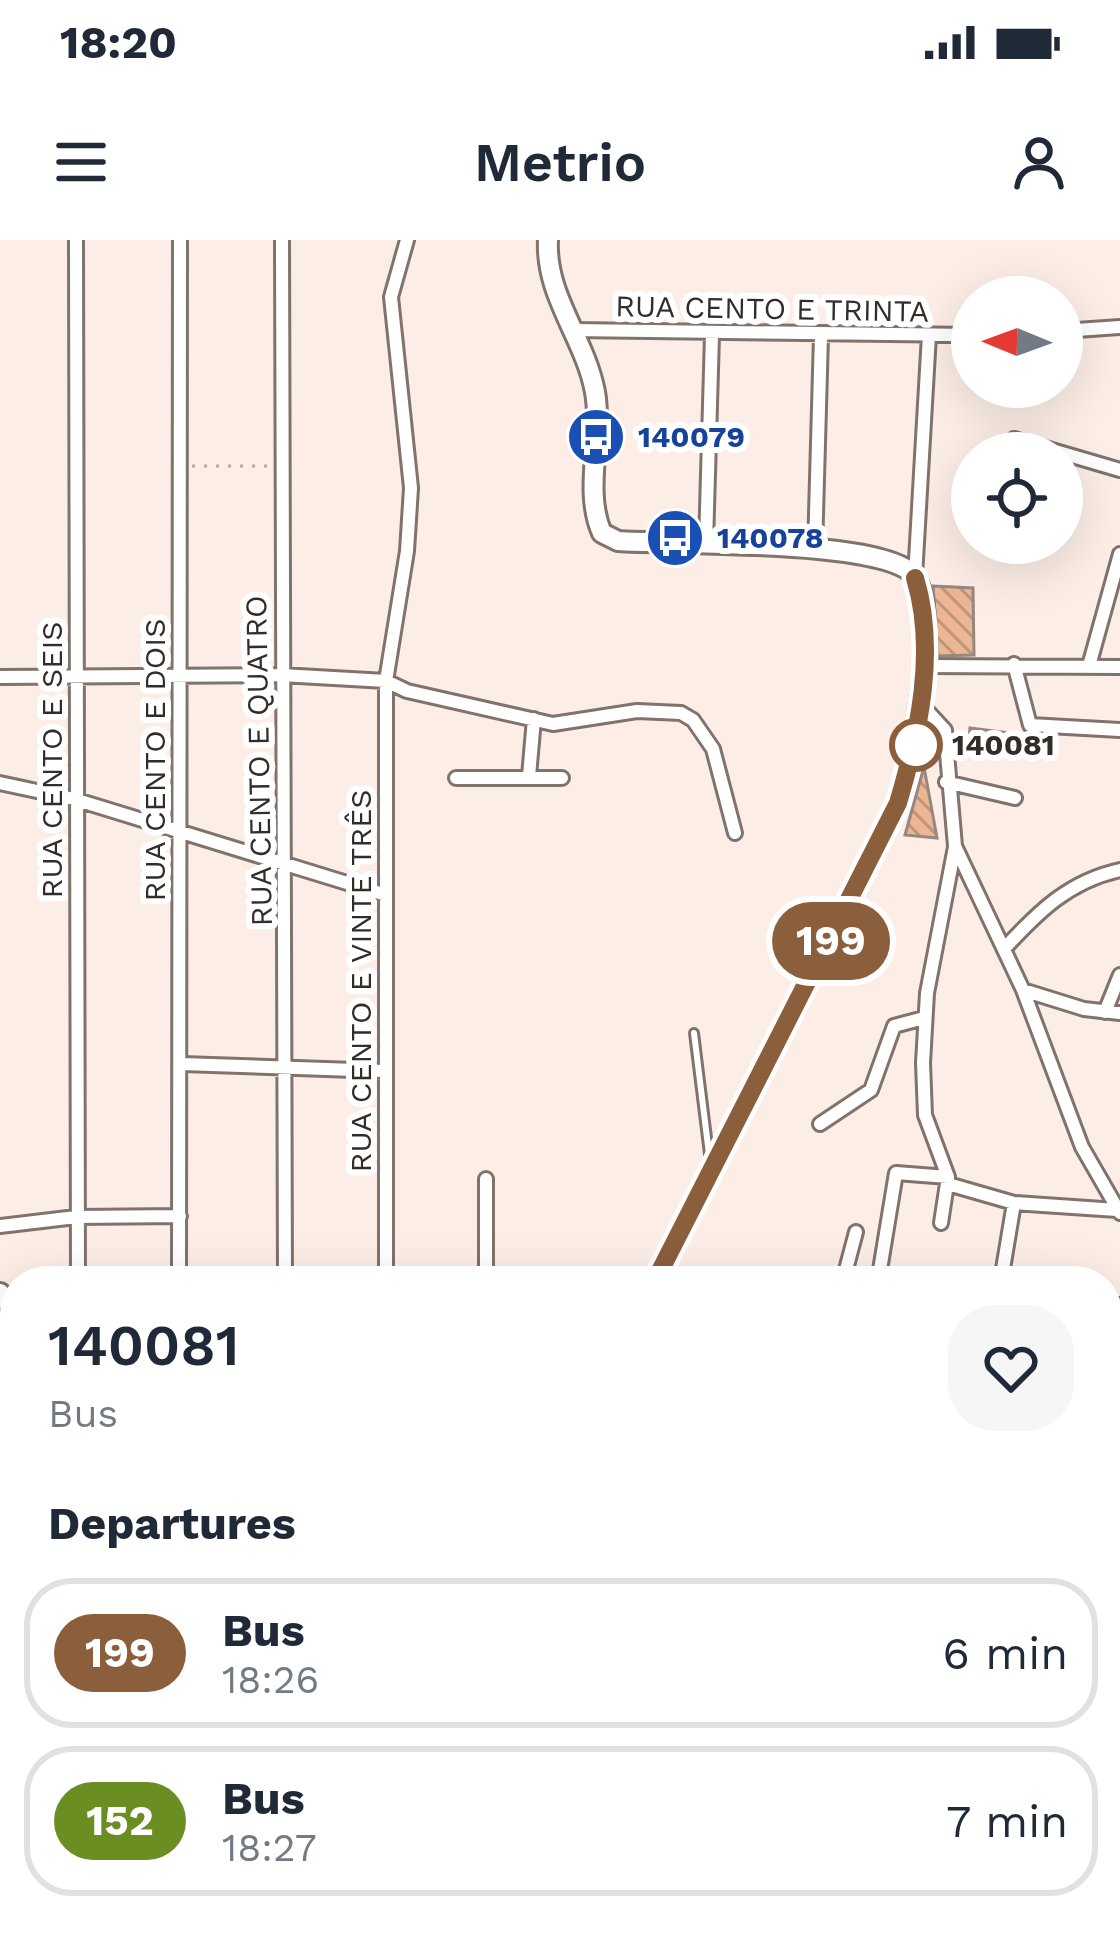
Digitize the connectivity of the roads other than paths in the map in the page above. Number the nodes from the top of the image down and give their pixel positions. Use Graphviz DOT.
graph roads {
  1 [pos="76,240"];
  2 [pos="180,240"];
  3 [pos="283,240"];
  4 [pos="407,240"];
  5 [pos="548,240"];
  6 [pos="1120,327"];
  7 [pos="572,330"];
  8 [pos="1083,330"];
  9 [pos="712,334"];
  10 [pos="929,335"];
  11 [pos="951,335"];
  12 [pos="821,336"];
  13 [pos="1083,459"];
  14 [pos="1120,470"];
  15 [pos="706,544"];
  16 [pos="815,550"];
  17 [pos="1120,554"];
  18 [pos="915,578"];
  19 [pos="1014,664"];
  20 [pos="924,665"];
  21 [pos="1089,666"];
  22 [pos="1120,667"];
  23 [pos="281,675"];
  24 [pos="77,676"];
  25 [pos="0,677"];
  26 [pos="180,678"];
  27 [pos="386,681"];
  28 [pos="920,704"];
  29 [pos="533,719"];
  30 [pos="1120,730"];
  31 [pos="529,776"];
  32 [pos="457,778"];
  33 [pos="562,778"];
  34 [pos="946,782"];
  35 [pos="0,783"];
  36 [pos="1015,798"];
  37 [pos="74,799"];
  38 [pos="176,830"];
  39 [pos="735,832"];
  40 [pos="955,846"];
  41 [pos="286,866"];
  42 [pos="1120,870"];
  43 [pos="386,895"];
  44 [pos="1004,950"];
  45 [pos="1120,975"];
  46 [pos="1023,990"];
  47 [pos="1113,1013"];
  48 [pos="924,1018"];
  49 [pos="694,1033"];
  50 [pos="182,1064"];
  51 [pos="286,1069"];
  52 [pos="383,1070"];
  53 [pos="820,1124"];
  54 [pos="712,1172"];
  55 [pos="486,1179"];
  56 [pos="948,1181"];
  57 [pos="1014,1203"];
  58 [pos="1119,1212"];
  59 [pos="180,1216"];
  60 [pos="76,1217"];
  61 [pos="941,1223"];
  62 [pos="0,1226"];
  63 [pos="856,1232"];
  64 [pos="78,1266"];
  65 [pos="179,1266"];
  66 [pos="285,1266"];
  67 [pos="386,1266"];
  68 [pos="486,1266"];
  69 [pos="663,1266"];
  70 [pos="847,1266"];
  71 [pos="881,1266"];
  72 [pos="1004,1266"];
  1 -- 24 [label="street, RUA CENTO E SEIS"];
  2 -- 26 [label="street, RUA CENTO E DOIS"];
  3 -- 23 [label="street, RUA CENTO E QUATRO"];
  4 -- 27 [label="street, RUA CENTO E VINTE TRÊS"];
  5 -- 7 [label="main road"];
  6 -- 8 [label="street"];
  7 -- 9 [label="street, RUA CENTO E TRINTA"];
  7 -- 15 [label="main road"];
  9 -- 12 [label="street, RUA CENTO E TRINTA"];
  9 -- 15 [label="street"];
  10 -- 11 [label="street, RUA CENTO E TRINTA"];
  10 -- 12 [label="street, RUA CENTO E TRINTA"];
  10 -- 18 [label="street"];
  12 -- 16 [label="street"];
  13 -- 14 [label="street"];
  15 -- 16 [label="main road"];
  16 -- 18 [label="main road"];
  17 -- 21 [label="street"];
  18 -- 20 [label="main road"];
  19 -- 20 [label="street"];
  19 -- 21 [label="street"];
  19 -- 30 [label="street"];
  20 -- 28 [label="main road"];
  21 -- 22 [label="street"];
  23 -- 26 [label="street"];
  23 -- 27 [label="street"];
  23 -- 41 [label="street, RUA CENTO E QUATRO"];
  24 -- 25 [label="street"];
  24 -- 26 [label="street"];
  24 -- 37 [label="street, RUA CENTO E SEIS"];
  26 -- 38 [label="street, RUA CENTO E DOIS"];
  27 -- 29 [label="street"];
  27 -- 43 [label="street, RUA CENTO E VINTE TRÊS"];
  28 -- 34 [label="street"];
  28 -- 54 [label="main road"];
  29 -- 31 [label="street"];
  29 -- 39 [label="street"];
  31 -- 32 [label="street"];
  31 -- 33 [label="street"];
  34 -- 36 [label="street"];
  34 -- 40 [label="street"];
  35 -- 37 [label="street"];
  37 -- 38 [label="street"];
  37 -- 60 [label="street, RUA CENTO E SEIS"];
  38 -- 41 [label="street"];
  38 -- 50 [label="street, RUA CENTO E DOIS"];
  40 -- 44 [label="street"];
  40 -- 48 [label="street"];
  41 -- 43 [label="street"];
  41 -- 51 [label="street, RUA CENTO E QUATRO"];
  42 -- 44 [label="street"];
  43 -- 52 [label="street, RUA CENTO E VINTE TRÊS"];
  44 -- 46 [label="street"];
  45 -- 47 [label="street"];
  46 -- 47 [label="street"];
  46 -- 58 [label="street"];
  48 -- 53 [label="street"];
  48 -- 56 [label="street"];
  49 -- 54 [label="lane"];
  50 -- 51 [label="street"];
  50 -- 59 [label="street, RUA CENTO E DOIS"];
  51 -- 52 [label="street"];
  51 -- 66 [label="street, RUA CENTO E QUATRO"];
  52 -- 67 [label="street, RUA CENTO E VINTE TRÊS"];
  54 -- 69 [label="main road"];
  55 -- 68 [label="street"];
  56 -- 57 [label="street"];
  56 -- 61 [label="street"];
  56 -- 71 [label="street"];
  57 -- 58 [label="street"];
  57 -- 72 [label="street"];
  59 -- 60 [label="street"];
  59 -- 65 [label="street, RUA CENTO E DOIS"];
  60 -- 62 [label="street"];
  60 -- 64 [label="street, RUA CENTO E SEIS"];
  63 -- 70 [label="street"];
}
